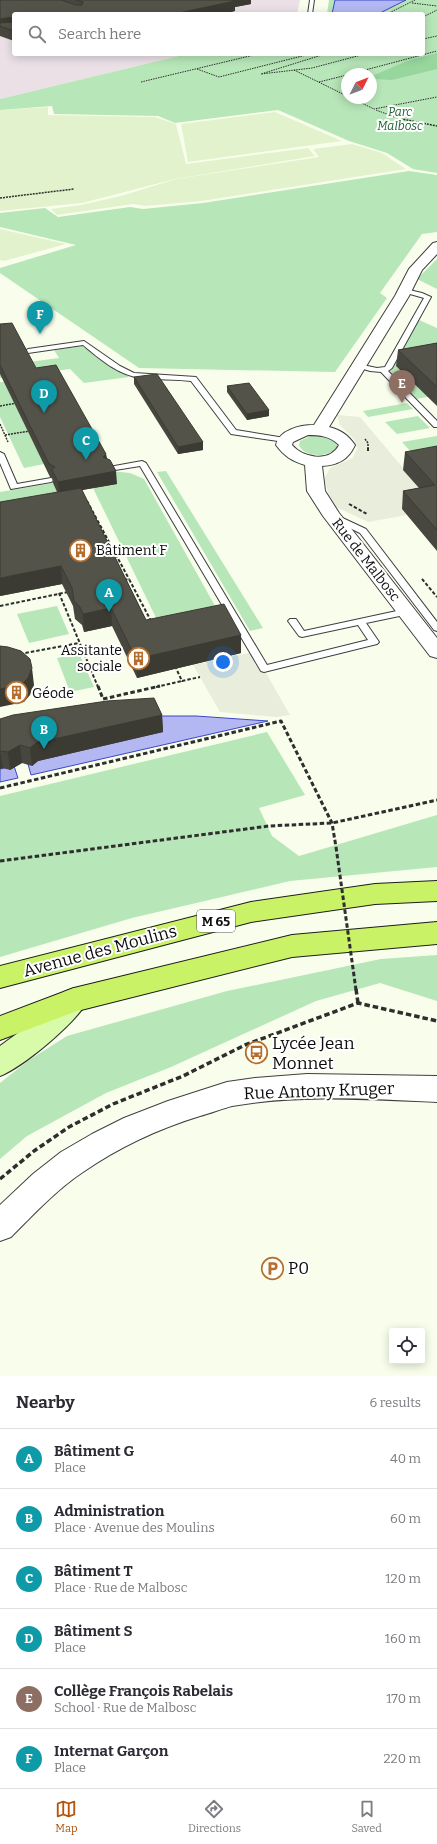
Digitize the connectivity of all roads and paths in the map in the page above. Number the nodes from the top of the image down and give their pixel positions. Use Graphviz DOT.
graph roads {
  1 [pos="312,0"];
  2 [pos="415,0"];
  3 [pos="410,2"];
  4 [pos="437,6"];
  5 [pos="437,10"];
  6 [pos="310,12"];
  7 [pos="391,12"];
  8 [pos="425,16"];
  9 [pos="437,36"];
  10 [pos="425,39"];
  11 [pos="437,50"];
  12 [pos="425,53"];
  13 [pos="250,56"];
  14 [pos="302,56"];
  15 [pos="319,56"];
  16 [pos="358,56"];
  17 [pos="415,56"];
  18 [pos="372,68"];
  19 [pos="196,69"];
  20 [pos="294,70"];
  21 [pos="341,76"];
  22 [pos="141,82"];
  23 [pos="319,82"];
  24 [pos="341,93"];
  25 [pos="437,97"];
  26 [pos="362,104"];
  27 [pos="374,110"];
  28 [pos="437,126"];
  29 [pos="74,189"];
  30 [pos="0,198"];
  31 [pos="437,246"];
  32 [pos="405,291"];
  33 [pos="426,296"];
  34 [pos="437,296"];
  35 [pos="28,351"];
  36 [pos="358,366"];
  37 [pos="383,370"];
  38 [pos="22,402"];
  39 [pos="0,406"];
  40 [pos="323,424"];
  41 [pos="437,425"];
  42 [pos="35,430"];
  43 [pos="5,435"];
  44 [pos="285,440"];
  45 [pos="0,454"];
  46 [pos="363,456"];
  47 [pos="313,461"];
  48 [pos="109,470"];
  49 [pos="51,480"];
  50 [pos="86,498"];
  51 [pos="346,502"];
  52 [pos="332,516"];
  53 [pos="369,516"];
  54 [pos="418,573"];
  55 [pos="129,579"];
  56 [pos="121,580"];
  57 [pos="74,590"];
  58 [pos="59,593"];
  59 [pos="437,597"];
  60 [pos="0,606"];
  61 [pos="406,612"];
  62 [pos="293,621"];
  63 [pos="361,623"];
  64 [pos="154,627"];
  65 [pos="437,628"];
  66 [pos="79,643"];
  67 [pos="437,652"];
  68 [pos="14,655"];
  69 [pos="172,661"];
  70 [pos="200,677"];
  71 [pos="182,681"];
  72 [pos="103,699"];
  73 [pos="106,705"];
  74 [pos="0,788"];
  75 [pos="437,800"];
  76 [pos="332,823"];
  77 [pos="0,861"];
  78 [pos="437,891"];
  79 [pos="437,933"];
  80 [pos="0,977"];
  81 [pos="74,1000"];
  82 [pos="358,1003"];
  83 [pos="437,1021"];
  84 [pos="0,1028"];
  85 [pos="0,1063"];
  86 [pos="437,1089"];
  87 [pos="0,1179"];
  88 [pos="0,1226"];
  1 -- 6 [label="lane"];
  2 -- 3 [label="path"];
  3 -- 4 [label="path"];
  3 -- 7 [label="path"];
  5 -- 8 [label="path"];
  9 -- 10 [label="path"];
  11 -- 12 [label="path"];
  13 -- 19 [label="path"];
  14 -- 19 [label="path"];
  15 -- 20 [label="path"];
  16 -- 20 [label="path"];
  17 -- 18 [label="path"];
  19 -- 22 [label="path"];
  20 -- 23 [label="path"];
  21 -- 23 [label="path"];
  23 -- 24 [label="path"];
  25 -- 27 [label="path"];
  26 -- 27 [label="path"];
  27 -- 28 [label="path"];
  29 -- 30 [label="path"];
  31 -- 32 [label="street"];
  32 -- 33 [label="lane"];
  32 -- 36 [label="street"];
  33 -- 34 [label="lane"];
  33 -- 37 [label="lane"];
  35 -- 44 [label="lane"];
  36 -- 37 [label="lane"];
  36 -- 40 [label="street"];
  37 -- 41 [label="lane"];
  38 -- 39 [label="path"];
  40 -- 44 [label="street"];
  40 -- 46 [label="path"];
  40 -- 47 [label="street"];
  42 -- 43 [label="path"];
  44 -- 47 [label="street"];
  45 -- 49 [label="lane"];
  47 -- 52 [label="street, Rue de Malbosc"];
  48 -- 63 [label="lane"];
  50 -- 55 [label="path"];
  51 -- 53 [label="path"];
  52 -- 61 [label="street, Rue de Malbosc"];
  52 -- 65 [label="lane"];
  54 -- 59 [label="path"];
  55 -- 56 [label="path"];
  55 -- 64 [label="path"];
  57 -- 58 [label="path"];
  58 -- 60 [label="path"];
  58 -- 66 [label="path"];
  61 -- 63 [label="lane"];
  61 -- 67 [label="street, Rue de Malbosc"];
  62 -- 63 [label="lane"];
  66 -- 68 [label="path"];
  66 -- 72 [label="path"];
  69 -- 71 [label="path"];
  70 -- 71 [label="path"];
  71 -- 72 [label="path"];
  72 -- 73 [label="path"];
  74 -- 76 [label="path"];
  75 -- 76 [label="path"];
  76 -- 77 [label="path"];
  76 -- 82 [label="path, bridge"];
  78 -- 80 [label="main road, Avenue des Moulins / M 65"];
  79 -- 81 [label="main road"];
  81 -- 84 [label="main road"];
  81 -- 85 [label="main road"];
  82 -- 83 [label="path"];
  82 -- 87 [label="path"];
  86 -- 88 [label="street, Rue Antony Kruger"];
}
